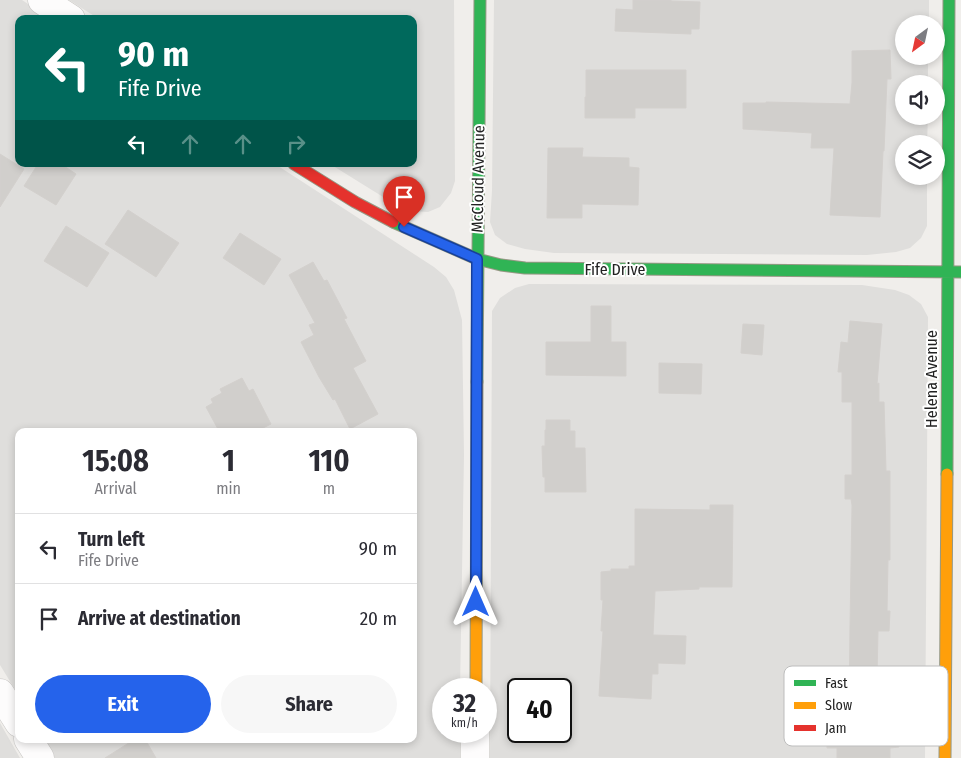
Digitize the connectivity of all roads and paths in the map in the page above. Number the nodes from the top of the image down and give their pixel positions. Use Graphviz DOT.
graph roads {
  1 [pos="42,0"];
  2 [pos="480,0"];
  3 [pos="949,0"];
  4 [pos="65,15"];
  5 [pos="299,167"];
  6 [pos="477,259"];
  7 [pos="948,272"];
  8 [pos="961,272"];
  9 [pos="953,650"];
  10 [pos="476,678"];
  11 [pos="0,693"];
  12 [pos="15,717"];
  13 [pos="948,718"];
  14 [pos="31,743"];
  15 [pos="475,743"];
  16 [pos="40,758"];
  17 [pos="475,758"];
  1 -- 4 [label="street"];
  2 -- 6 [label="street, McCloud Avenue"];
  3 -- 7 [label="street, Helena Avenue"];
  5 -- 6 [label="street, Fife Drive"];
  6 -- 7 [label="street, Fife Drive"];
  6 -- 10 [label="street, McCloud Avenue"];
  7 -- 8 [label="street, Fife Drive"];
  7 -- 9 [label="street, Helena Avenue"];
  9 -- 13 [label="street, Helena Avenue"];
  11 -- 12 [label="street"];
  14 -- 16 [label="street"];
  15 -- 17 [label="street"];
}
